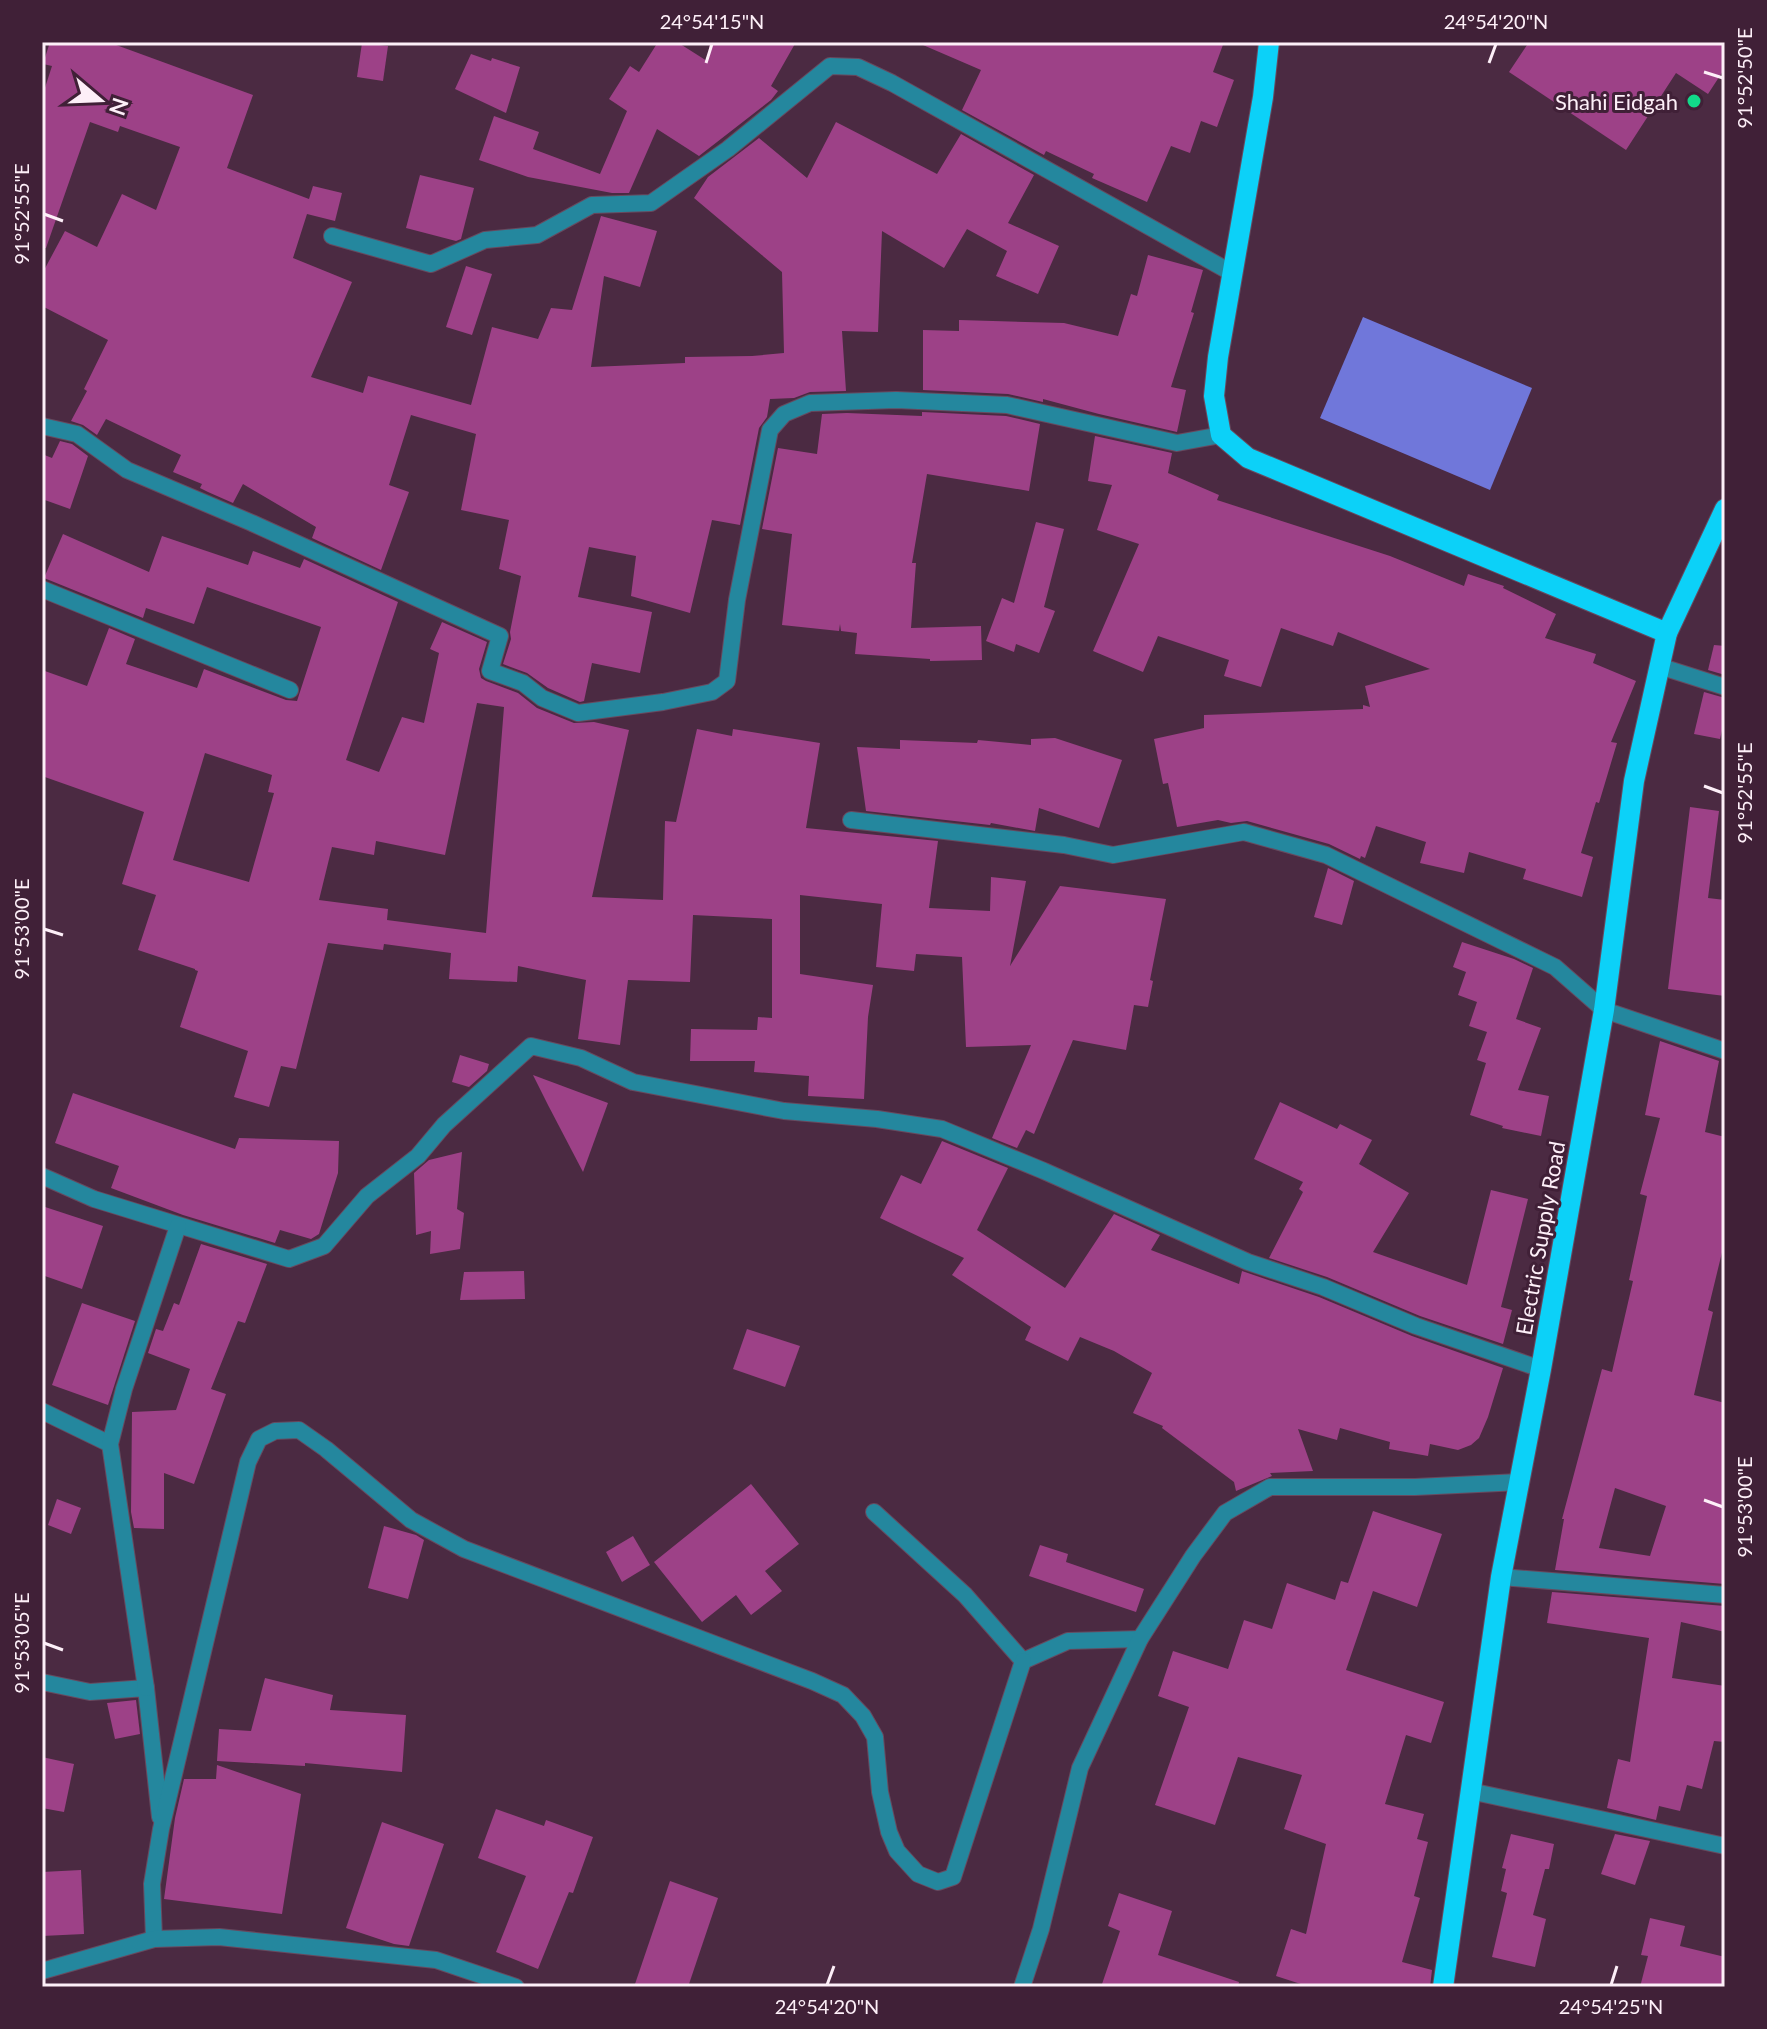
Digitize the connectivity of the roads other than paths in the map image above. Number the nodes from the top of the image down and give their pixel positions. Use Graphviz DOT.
graph roads {
  1 [pos="1269,42"];
  2 [pos="332,236"];
  3 [pos="1232,273"];
  4 [pos="42,426"];
  5 [pos="1221,435"];
  6 [pos="1725,509"];
  7 [pos="42,589"];
  8 [pos="1667,633"];
  9 [pos="1659,666"];
  10 [pos="1725,687"];
  11 [pos="290,690"];
  12 [pos="851,820"];
  13 [pos="1604,1010"];
  14 [pos="1725,1051"];
  15 [pos="42,1176"];
  16 [pos="178,1226"];
  17 [pos="1541,1369"];
  18 [pos="42,1411"];
  19 [pos="110,1444"];
  20 [pos="1520,1482"];
  21 [pos="874,1512"];
  22 [pos="1501,1577"];
  23 [pos="1725,1595"];
  24 [pos="1140,1639"];
  25 [pos="1023,1661"];
  26 [pos="42,1682"];
  27 [pos="146,1688"];
  28 [pos="1470,1791"];
  29 [pos="161,1829"];
  30 [pos="1725,1846"];
  31 [pos="154,1939"];
  32 [pos="42,1971"];
  33 [pos="516,1987"];
  34 [pos="1022,1987"];
  35 [pos="1443,1987"];
  1 -- 3 [label="main road"];
  2 -- 3 [label="street"];
  3 -- 5 [label="main road"];
  4 -- 5 [label="street"];
  5 -- 8 [label="main road"];
  6 -- 8 [label="main road, Electric Supply Road"];
  7 -- 11 [label="street"];
  8 -- 9 [label="main road, Electric Supply Road"];
  9 -- 10 [label="street"];
  9 -- 13 [label="main road, Electric Supply Road"];
  12 -- 13 [label="street"];
  13 -- 14 [label="street"];
  13 -- 17 [label="main road, Electric Supply Road"];
  15 -- 16 [label="street"];
  16 -- 17 [label="street"];
  16 -- 19 [label="street"];
  17 -- 20 [label="main road, Electric Supply Road"];
  18 -- 19 [label="street"];
  19 -- 27 [label="street"];
  20 -- 22 [label="main road, Electric Supply Road"];
  20 -- 24 [label="street"];
  21 -- 25 [label="street"];
  22 -- 23 [label="street"];
  22 -- 28 [label="main road, Electric Supply Road"];
  24 -- 25 [label="street"];
  24 -- 34 [label="street"];
  25 -- 29 [label="street"];
  26 -- 27 [label="street"];
  27 -- 29 [label="street"];
  28 -- 30 [label="street"];
  28 -- 35 [label="main road, Electric Supply Road"];
  29 -- 31 [label="street"];
  31 -- 32 [label="street"];
  31 -- 33 [label="street"];
}
